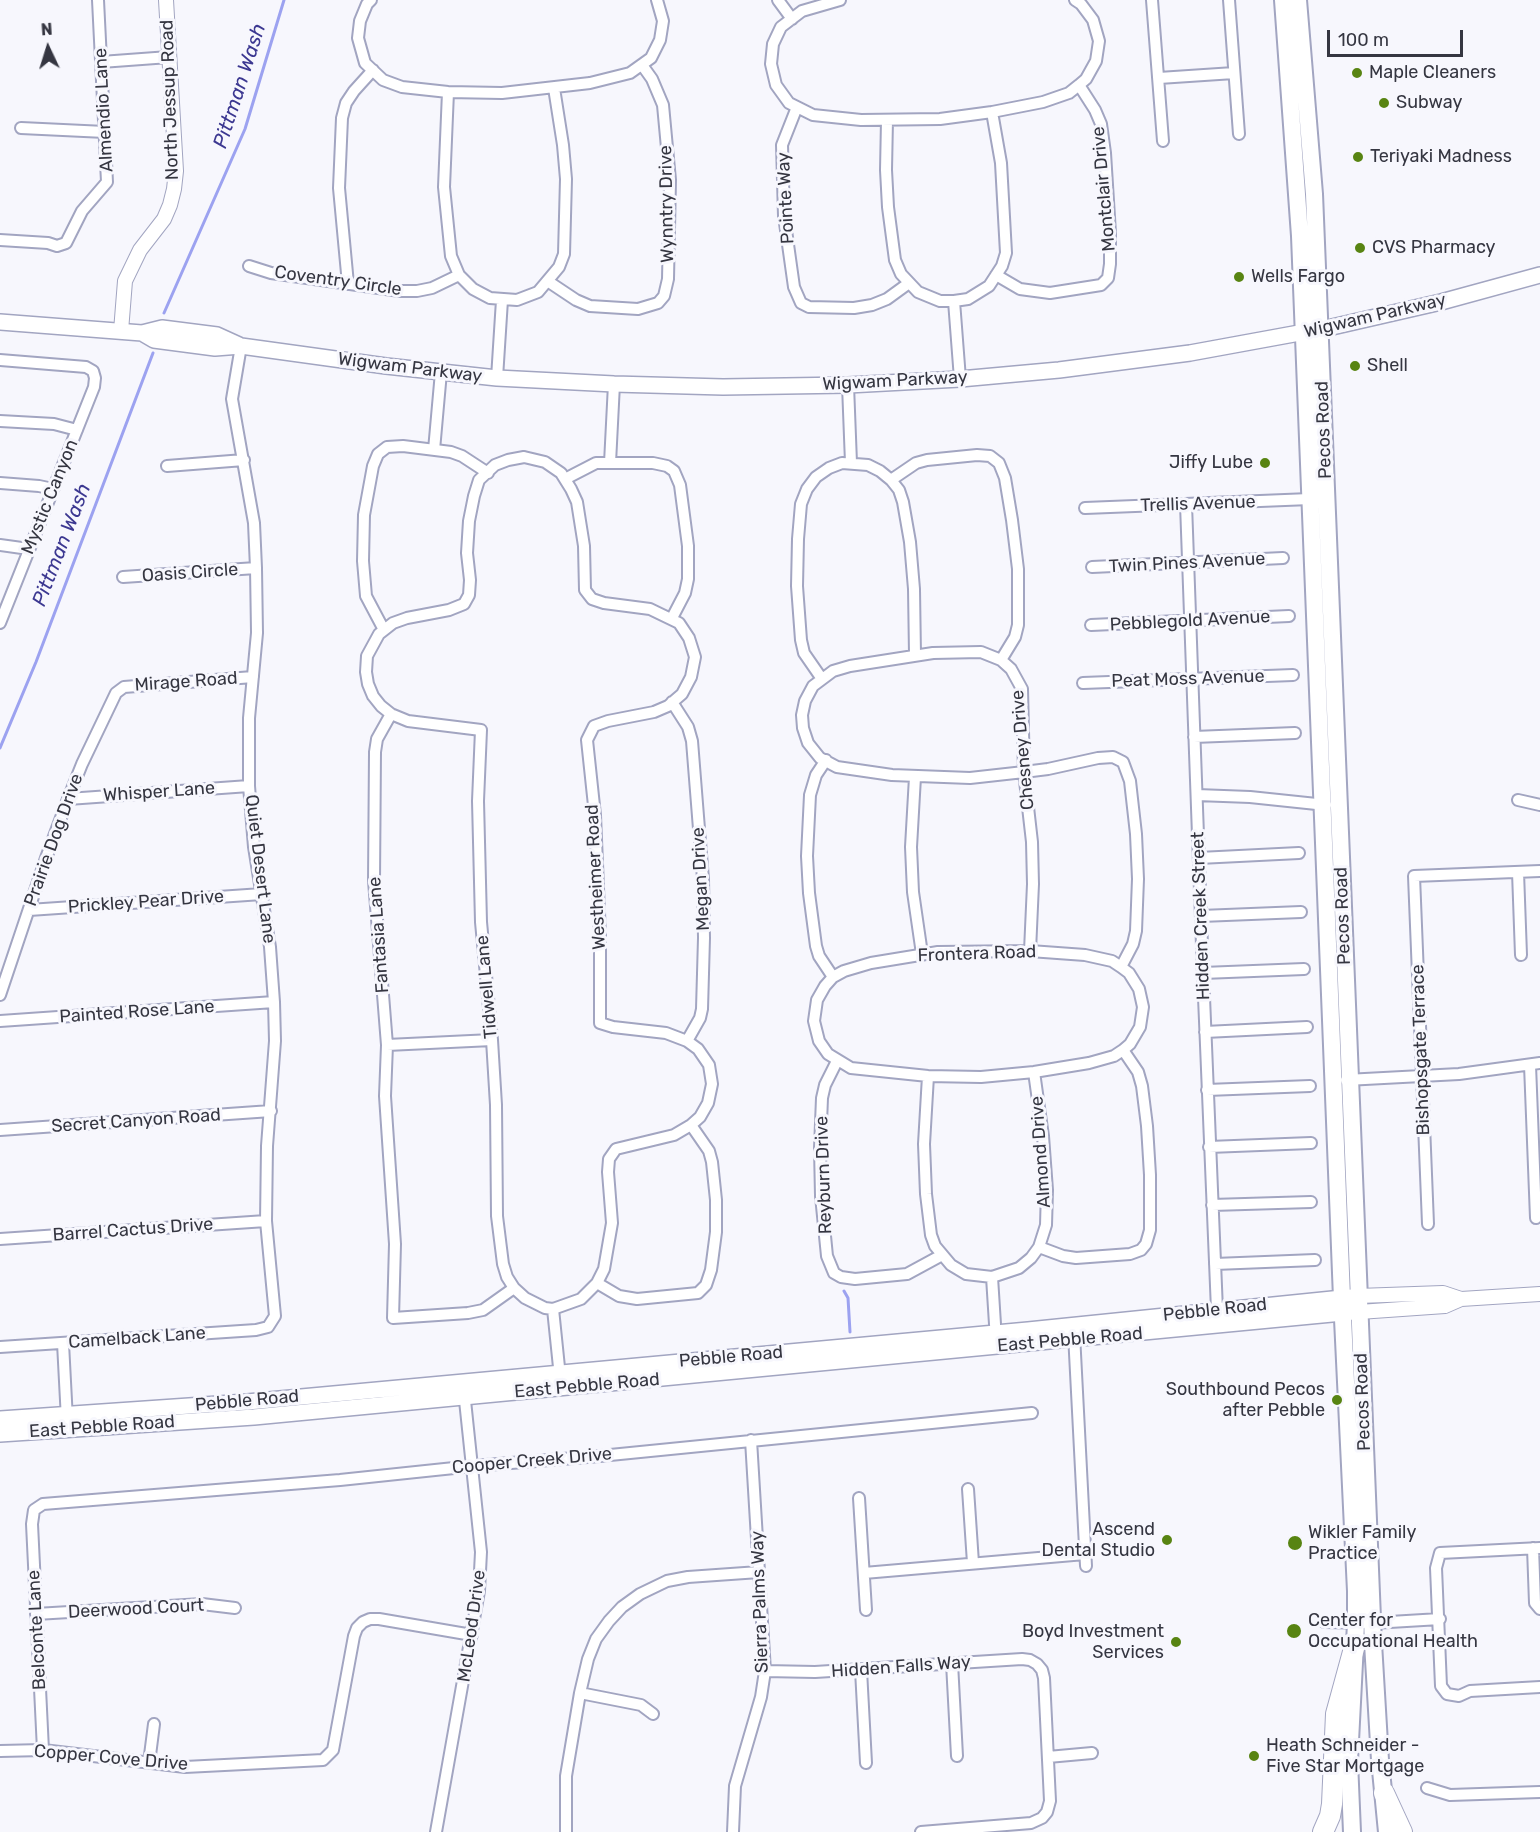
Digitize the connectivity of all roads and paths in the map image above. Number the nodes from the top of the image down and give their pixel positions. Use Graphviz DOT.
graph roads {
  1 [pos="98,0"];
  2 [pos="166,0"];
  3 [pos="371,0"];
  4 [pos="657,0"];
  5 [pos="778,0"];
  6 [pos="840,0"];
  7 [pos="1075,0"];
  8 [pos="1152,0"];
  9 [pos="1229,0"];
  10 [pos="1291,1"];
  11 [pos="792,19"];
  12 [pos="169,57"];
  13 [pos="101,62"];
  14 [pos="642,65"];
  15 [pos="373,70"];
  16 [pos="1234,73"];
  17 [pos="1159,78"];
  18 [pos="1079,85"];
  19 [pos="554,88"];
  20 [pos="448,92"];
  21 [pos="797,107"];
  22 [pos="992,112"];
  23 [pos="887,120"];
  24 [pos="21,128"];
  25 [pos="105,132"];
  26 [pos="1239,134"];
  27 [pos="1163,141"];
  28 [pos="0,240"];
  29 [pos="249,266"];
  30 [pos="459,274"];
  31 [pos="996,275"];
  32 [pos="1540,275"];
  33 [pos="549,282"];
  34 [pos="909,283"];
  35 [pos="348,284"];
  36 [pos="502,300"];
  37 [pos="954,301"];
  38 [pos="0,322"];
  39 [pos="121,331"];
  40 [pos="1312,331"];
  41 [pos="241,346"];
  42 [pos="0,360"];
  43 [pos="441,372"];
  44 [pos="496,378"];
  45 [pos="960,379"];
  46 [pos="614,384"];
  47 [pos="848,385"];
  48 [pos="0,421"];
  49 [pos="77,430"];
  50 [pos="434,450"];
  51 [pos="244,460"];
  52 [pos="610,463"];
  53 [pos="851,463"];
  54 [pos="167,466"];
  55 [pos="488,473"];
  56 [pos="565,479"];
  57 [pos="891,480"];
  58 [pos="0,483"];
  59 [pos="53,489"];
  60 [pos="1310,499"];
  61 [pos="1186,504"];
  62 [pos="1085,508"];
  63 [pos="1320,536"];
  64 [pos="0,545"];
  65 [pos="29,549"];
  66 [pos="1283,558"];
  67 [pos="1188,562"];
  68 [pos="1092,567"];
  69 [pos="256,568"];
  70 [pos="123,577"];
  71 [pos="3,608"];
  72 [pos="1289,616"];
  73 [pos="672,618"];
  74 [pos="1190,620"];
  75 [pos="0,623"];
  76 [pos="1090,625"];
  77 [pos="384,630"];
  78 [pos="915,655"];
  79 [pos="1000,660"];
  80 [pos="1293,675"];
  81 [pos="253,677"];
  82 [pos="822,679"];
  83 [pos="1192,679"];
  84 [pos="1083,683"];
  85 [pos="120,690"];
  86 [pos="672,702"];
  87 [pos="391,714"];
  88 [pos="1295,733"];
  89 [pos="1194,737"];
  90 [pos="826,760"];
  91 [pos="1024,772"];
  92 [pos="915,777"];
  93 [pos="249,786"];
  94 [pos="1197,795"];
  95 [pos="68,799"];
  96 [pos="1518,800"];
  97 [pos="1331,805"];
  98 [pos="1540,805"];
  99 [pos="1299,853"];
  100 [pos="1199,858"];
  101 [pos="1540,871"];
  102 [pos="1518,872"];
  103 [pos="262,894"];
  104 [pos="29,910"];
  105 [pos="1301,912"];
  106 [pos="1201,916"];
  107 [pos="1030,951"];
  108 [pos="922,954"];
  109 [pos="1521,955"];
  110 [pos="1121,967"];
  111 [pos="1304,969"];
  112 [pos="1203,973"];
  113 [pos="833,977"];
  114 [pos="0,995"];
  115 [pos="274,1002"];
  116 [pos="0,1021"];
  117 [pos="1307,1027"];
  118 [pos="1205,1032"];
  119 [pos="492,1040"];
  120 [pos="687,1041"];
  121 [pos="387,1045"];
  122 [pos="1123,1050"];
  123 [pos="837,1061"];
  124 [pos="1535,1064"];
  125 [pos="1034,1072"];
  126 [pos="928,1076"];
  127 [pos="1421,1076"];
  128 [pos="1342,1080"];
  129 [pos="1310,1086"];
  130 [pos="1207,1090"];
  131 [pos="271,1111"];
  132 [pos="691,1125"];
  133 [pos="0,1130"];
  134 [pos="1311,1143"];
  135 [pos="1209,1147"];
  136 [pos="1311,1202"];
  137 [pos="1212,1205"];
  138 [pos="1536,1218"];
  139 [pos="266,1221"];
  140 [pos="1428,1224"];
  141 [pos="0,1239"];
  142 [pos="1039,1247"];
  143 [pos="942,1255"];
  144 [pos="1315,1260"];
  145 [pos="1215,1264"];
  146 [pos="992,1277"];
  147 [pos="597,1283"];
  148 [pos="514,1288"];
  149 [pos="1540,1294"];
  150 [pos="1349,1306"];
  151 [pos="553,1309"];
  152 [pos="1217,1310"];
  153 [pos="272,1322"];
  154 [pos="1212,1326"];
  155 [pos="1073,1333"];
  156 [pos="996,1340"];
  157 [pos="63,1343"];
  158 [pos="0,1347"];
  159 [pos="561,1381"];
  160 [pos="464,1390"];
  161 [pos="1032,1413"];
  162 [pos="0,1419"];
  163 [pos="68,1422"];
  164 [pos="0,1434"];
  165 [pos="752,1440"];
  166 [pos="473,1466"];
  167 [pos="968,1489"];
  168 [pos="859,1498"];
  169 [pos="34,1510"];
  170 [pos="1536,1548"];
  171 [pos="1086,1554"];
  172 [pos="973,1563"];
  173 [pos="1086,1566"];
  174 [pos="759,1572"];
  175 [pos="864,1573"];
  176 [pos="235,1608"];
  177 [pos="1540,1609"];
  178 [pos="866,1610"];
  179 [pos="36,1614"];
  180 [pos="1440,1619"];
  181 [pos="1324,1622"];
  182 [pos="1362,1629"];
  183 [pos="472,1635"];
  184 [pos="952,1663"];
  185 [pos="861,1670"];
  186 [pos="765,1671"];
  187 [pos="1540,1688"];
  188 [pos="580,1693"];
  189 [pos="653,1714"];
  190 [pos="154,1724"];
  191 [pos="43,1750"];
  192 [pos="0,1751"];
  193 [pos="1092,1753"];
  194 [pos="957,1756"];
  195 [pos="1048,1757"];
  196 [pos="149,1763"];
  197 [pos="866,1763"];
  198 [pos="1427,1788"];
  199 [pos="1540,1792"];
  200 [pos="1384,1793"];
  201 [pos="436,1832"];
  202 [pos="566,1832"];
  203 [pos="733,1832"];
  204 [pos="921,1832"];
  205 [pos="1323,1832"];
  206 [pos="1352,1832"];
  207 [pos="1387,1832"];
  208 [pos="1402,1832"];
  1 -- 13 [label="street, Almendio Lane"];
  2 -- 12 [label="street, North Jessup Road"];
  3 -- 15 [label="street"];
  4 -- 14 [label="street"];
  5 -- 11 [label="street"];
  6 -- 11 [label="street"];
  7 -- 18 [label="street"];
  8 -- 17 [label="street"];
  9 -- 16 [label="street"];
  10 -- 40 [label="main road, Pecos Road"];
  11 -- 21 [label="street"];
  12 -- 13 [label="street"];
  12 -- 39 [label="street, North Jessup Road"];
  13 -- 25 [label="street, Almendio Lane"];
  14 -- 19 [label="street"];
  14 -- 33 [label="street, Wynntry Drive"];
  15 -- 20 [label="street"];
  15 -- 35 [label="street"];
  16 -- 17 [label="street"];
  16 -- 26 [label="street"];
  17 -- 27 [label="street"];
  18 -- 22 [label="street"];
  18 -- 31 [label="street, Montclair Drive"];
  19 -- 20 [label="street"];
  19 -- 33 [label="street"];
  20 -- 30 [label="street"];
  21 -- 23 [label="street"];
  21 -- 34 [label="street, Pointe Way"];
  22 -- 23 [label="street"];
  22 -- 31 [label="street"];
  23 -- 34 [label="street"];
  24 -- 25 [label="street"];
  25 -- 28 [label="street, Almendio Lane"];
  29 -- 35 [label="street, Coventry Circle"];
  30 -- 35 [label="street, Coventry Circle"];
  30 -- 36 [label="street"];
  31 -- 37 [label="street"];
  32 -- 40 [label="main road, Wigwam Parkway"];
  33 -- 36 [label="street"];
  34 -- 37 [label="street"];
  36 -- 44 [label="street"];
  37 -- 45 [label="street"];
  38 -- 39 [label="main road, Wigwam Parkway"];
  39 -- 41 [label="main road, Wigwam Parkway"];
  40 -- 45 [label="main road, Wigwam Parkway"];
  40 -- 60 [label="main road, Pecos Road"];
  40 -- 63 [label="main road, Pecos Road"];
  41 -- 43 [label="main road, Wigwam Parkway"];
  41 -- 51 [label="street, Quiet Desert Lane"];
  42 -- 49 [label="street, Mystic Canyon"];
  43 -- 44 [label="main road, Wigwam Parkway"];
  43 -- 50 [label="street"];
  44 -- 46 [label="main road, Wigwam Parkway"];
  45 -- 47 [label="main road, Wigwam Parkway"];
  46 -- 47 [label="main road, Wigwam Parkway"];
  46 -- 52 [label="street"];
  47 -- 53 [label="street"];
  48 -- 49 [label="street"];
  49 -- 59 [label="street, Mystic Canyon"];
  50 -- 55 [label="street"];
  50 -- 77 [label="street"];
  51 -- 54 [label="street"];
  51 -- 69 [label="street, Quiet Desert Lane"];
  52 -- 56 [label="street"];
  52 -- 73 [label="street"];
  53 -- 57 [label="street"];
  53 -- 82 [label="street"];
  55 -- 56 [label="street"];
  55 -- 77 [label="street"];
  56 -- 73 [label="street"];
  57 -- 78 [label="street"];
  57 -- 79 [label="street"];
  58 -- 59 [label="street"];
  59 -- 65 [label="street, Mystic Canyon"];
  60 -- 61 [label="street, Trellis Avenue"];
  60 -- 63 [label="main road, Pecos Road"];
  61 -- 62 [label="street, Trellis Avenue"];
  61 -- 67 [label="street, Hidden Creek Street"];
  63 -- 97 [label="main road, Pecos Road"];
  64 -- 65 [label="street"];
  65 -- 71 [label="street, Mystic Canyon"];
  66 -- 67 [label="street, Twin Pines Avenue"];
  67 -- 68 [label="street, Twin Pines Avenue"];
  67 -- 74 [label="street, Hidden Creek Street"];
  69 -- 70 [label="street, Oasis Circle"];
  69 -- 81 [label="street, Quiet Desert Lane"];
  71 -- 75 [label="street, Mystic Canyon"];
  72 -- 74 [label="street, Pebblegold Avenue"];
  73 -- 86 [label="street"];
  74 -- 76 [label="street, Pebblegold Avenue"];
  74 -- 83 [label="street, Hidden Creek Street"];
  77 -- 87 [label="street"];
  78 -- 79 [label="street"];
  78 -- 82 [label="street"];
  79 -- 91 [label="street, Chesney Drive"];
  80 -- 83 [label="street, Peat Moss Avenue"];
  81 -- 85 [label="street, Mirage Road"];
  81 -- 93 [label="street, Quiet Desert Lane"];
  82 -- 90 [label="street"];
  83 -- 84 [label="street, Peat Moss Avenue"];
  83 -- 89 [label="street, Hidden Creek Street"];
  85 -- 95 [label="street, Prairie Dog Drive"];
  86 -- 120 [label="street, Megan Drive"];
  86 -- 120 [label="street, Westheimer Road"];
  87 -- 119 [label="street, Tidwell Lane"];
  87 -- 121 [label="street, Fantasia Lane"];
  88 -- 89 [label="street"];
  89 -- 94 [label="street, Hidden Creek Street"];
  90 -- 92 [label="street"];
  90 -- 113 [label="street"];
  91 -- 92 [label="street"];
  91 -- 107 [label="street, Chesney Drive"];
  91 -- 110 [label="street"];
  92 -- 108 [label="street"];
  93 -- 95 [label="street, Whisper Lane"];
  93 -- 103 [label="street, Quiet Desert Lane"];
  94 -- 97 [label="street"];
  94 -- 100 [label="street, Hidden Creek Street"];
  95 -- 104 [label="street, Prairie Dog Drive"];
  96 -- 98 [label="street"];
  97 -- 128 [label="main road, Pecos Road"];
  99 -- 100 [label="street"];
  100 -- 106 [label="street, Hidden Creek Street"];
  101 -- 102 [label="street"];
  102 -- 109 [label="street"];
  102 -- 127 [label="street, Bishopsgate Terrace"];
  103 -- 104 [label="street, Prickley Pear Drive"];
  103 -- 115 [label="street, Quiet Desert Lane"];
  104 -- 114 [label="street, Prairie Dog Drive"];
  105 -- 106 [label="street"];
  106 -- 112 [label="street, Hidden Creek Street"];
  107 -- 108 [label="street, Frontera Road"];
  107 -- 110 [label="street, Frontera Road"];
  108 -- 113 [label="street, Frontera Road"];
  110 -- 122 [label="street"];
  111 -- 112 [label="street"];
  112 -- 118 [label="street, Hidden Creek Street"];
  113 -- 123 [label="street"];
  115 -- 116 [label="street, Painted Rose Lane"];
  115 -- 131 [label="street, Quiet Desert Lane"];
  117 -- 118 [label="street"];
  118 -- 130 [label="street, Hidden Creek Street"];
  119 -- 121 [label="street"];
  119 -- 148 [label="street, Tidwell Lane"];
  120 -- 132 [label="street"];
  121 -- 148 [label="street, Fantasia Lane"];
  122 -- 125 [label="street"];
  122 -- 142 [label="street"];
  123 -- 126 [label="street"];
  123 -- 143 [label="street, Reyburn Drive"];
  124 -- 127 [label="street"];
  124 -- 138 [label="street"];
  125 -- 126 [label="street"];
  125 -- 142 [label="street, Almond Drive"];
  126 -- 143 [label="street"];
  127 -- 128 [label="street"];
  127 -- 140 [label="street, Bishopsgate Terrace"];
  128 -- 150 [label="main road, Pecos Road"];
  129 -- 130 [label="street"];
  130 -- 135 [label="street, Hidden Creek Street"];
  131 -- 133 [label="street, Secret Canyon Road"];
  131 -- 139 [label="street, Quiet Desert Lane"];
  132 -- 147 [label="street"];
  132 -- 147 [label="street"];
  134 -- 135 [label="street"];
  135 -- 137 [label="street, Hidden Creek Street"];
  136 -- 137 [label="street"];
  137 -- 145 [label="street, Hidden Creek Street"];
  139 -- 141 [label="street, Barrel Cactus Drive"];
  139 -- 153 [label="street, Quiet Desert Lane"];
  142 -- 146 [label="street"];
  143 -- 146 [label="street"];
  144 -- 145 [label="street"];
  145 -- 152 [label="street, Hidden Creek Street"];
  146 -- 156 [label="street"];
  147 -- 151 [label="street"];
  148 -- 151 [label="street"];
  149 -- 150 [label="street, Pebble Road"];
  150 -- 152 [label="main road, Pebble Road"];
  150 -- 154 [label="main road, East Pebble Road"];
  150 -- 182 [label="main road, Pecos Road"];
  151 -- 159 [label="street"];
  152 -- 154 [label="street, Hidden Creek Street"];
  152 -- 155 [label="main road, Pebble Road"];
  153 -- 157 [label="street, Camelback Lane"];
  154 -- 155 [label="main road, East Pebble Road"];
  155 -- 156 [label="main road, East Pebble Road"];
  155 -- 171 [label="street"];
  156 -- 159 [label="main road, East Pebble Road"];
  157 -- 158 [label="street, Camelback Lane"];
  157 -- 163 [label="street"];
  159 -- 160 [label="main road, East Pebble Road"];
  160 -- 163 [label="main road, East Pebble Road"];
  160 -- 166 [label="street, McLeod Drive"];
  161 -- 165 [label="street, Cooper Creek Drive"];
  162 -- 163 [label="main road"];
  163 -- 164 [label="main road, East Pebble Road"];
  165 -- 166 [label="street, Cooper Creek Drive"];
  165 -- 174 [label="street, Sierra Palms Way"];
  166 -- 169 [label="street, Cooper Creek Drive"];
  166 -- 183 [label="street, McLeod Drive"];
  167 -- 172 [label="street"];
  168 -- 175 [label="street"];
  169 -- 179 [label="street, Belconte Lane"];
  170 -- 177 [label="street"];
  170 -- 180 [label="street"];
  171 -- 172 [label="street"];
  171 -- 173 [label="street"];
  172 -- 175 [label="street"];
  174 -- 186 [label="street, Sierra Palms Way"];
  174 -- 188 [label="street"];
  175 -- 178 [label="street"];
  176 -- 179 [label="street, Deerwood Court"];
  179 -- 191 [label="street, Belconte Lane"];
  180 -- 182 [label="street"];
  180 -- 187 [label="street"];
  181 -- 182 [label="street"];
  182 -- 200 [label="main road, Pecos Road"];
  182 -- 205 [label="highway"];
  182 -- 206 [label="main road"];
  183 -- 196 [label="street, Copper Cove Drive"];
  183 -- 201 [label="street, McLeod Drive"];
  184 -- 185 [label="street, Hidden Falls Way"];
  184 -- 194 [label="street"];
  184 -- 195 [label="street, Hidden Falls Way"];
  185 -- 186 [label="street, Hidden Falls Way"];
  185 -- 197 [label="street"];
  186 -- 203 [label="street, Sierra Palms Way"];
  188 -- 189 [label="street"];
  188 -- 202 [label="street"];
  190 -- 196 [label="street"];
  191 -- 192 [label="street, Copper Cove Drive"];
  191 -- 196 [label="street, Copper Cove Drive"];
  193 -- 195 [label="street"];
  195 -- 204 [label="street"];
  198 -- 199 [label="street"];
  200 -- 207 [label="main road, Pecos Road"];
  200 -- 208 [label="highway"];
}
